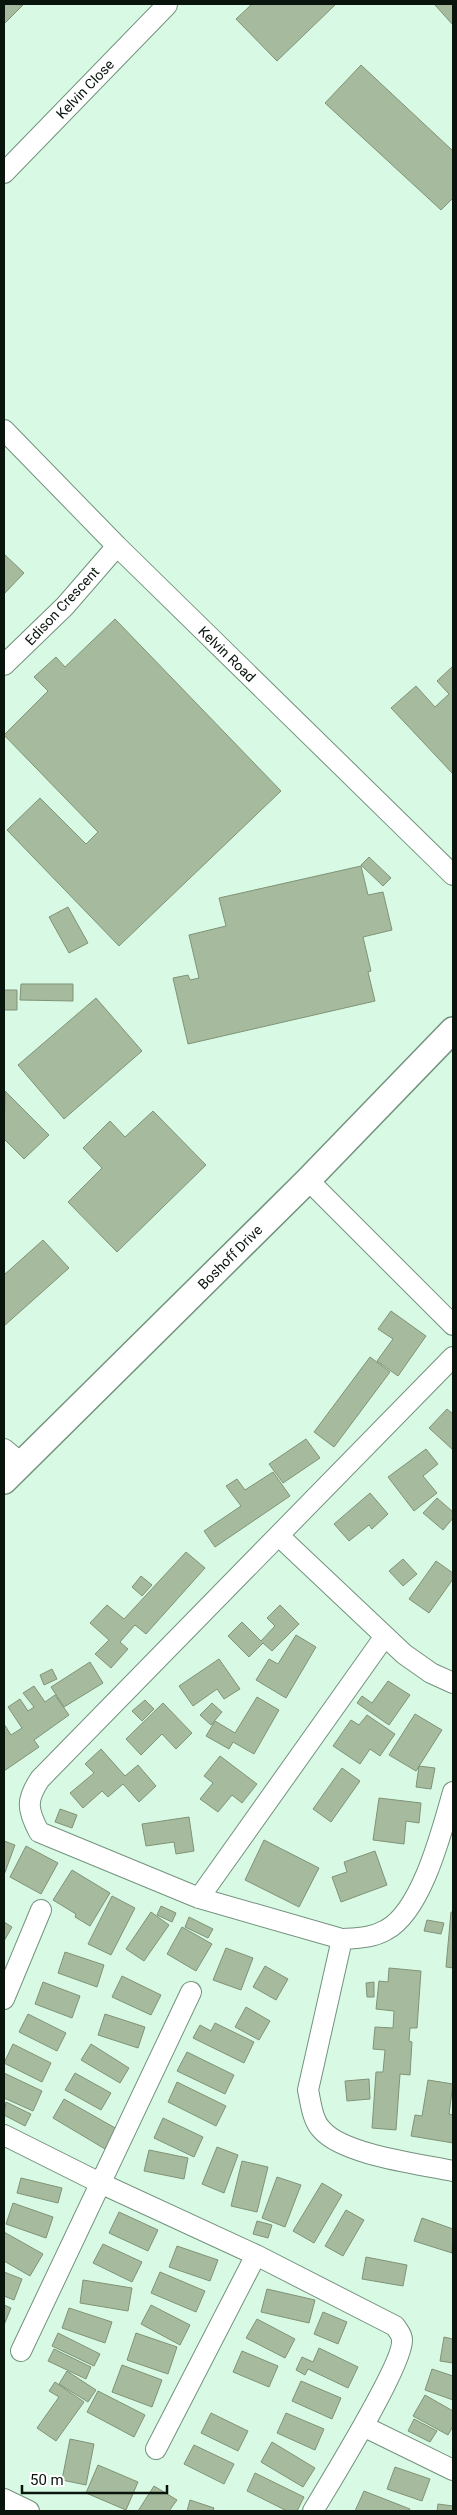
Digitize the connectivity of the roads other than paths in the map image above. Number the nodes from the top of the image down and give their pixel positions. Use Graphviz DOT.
graph roads {
  1 [pos="167,5"];
  2 [pos="4,173"];
  3 [pos="4,430"];
  4 [pos="117,546"];
  5 [pos="4,665"];
  6 [pos="453,875"];
  7 [pos="453,1030"];
  8 [pos="308,1180"];
  9 [pos="453,1325"];
  10 [pos="453,1357"];
  11 [pos="9,1465"];
  12 [pos="279,1536"];
  13 [pos="385,1636"];
  14 [pos="453,1683"];
  15 [pos="453,1792"];
  16 [pos="199,1898"];
  17 [pos="41,1910"];
  18 [pos="342,1939"];
  19 [pos="191,1992"];
  20 [pos="4,1999"];
  21 [pos="4,2135"];
  22 [pos="453,2171"];
  23 [pos="100,2183"];
  24 [pos="256,2255"];
  25 [pos="21,2351"];
  26 [pos="363,2426"];
  27 [pos="156,2449"];
  28 [pos="453,2470"];
  29 [pos="4,2499"];
  30 [pos="29,2511"];
  31 [pos="313,2511"];
  1 -- 2 [label="street, Kelvin Close"];
  3 -- 4 [label="street, Kelvin Road"];
  4 -- 5 [label="street, Edison Crescent"];
  4 -- 6 [label="street, Kelvin Road"];
  7 -- 8 [label="main road, Boshoff Drive"];
  8 -- 9 [label="street"];
  8 -- 11 [label="main road, Boshoff Drive"];
  10 -- 12 [label="street"];
  12 -- 13 [label="street"];
  12 -- 16 [label="street"];
  13 -- 14 [label="street"];
  13 -- 16 [label="street"];
  15 -- 18 [label="street"];
  16 -- 18 [label="street"];
  17 -- 20 [label="street"];
  18 -- 22 [label="street"];
  19 -- 23 [label="street"];
  21 -- 23 [label="street"];
  23 -- 24 [label="street"];
  23 -- 25 [label="street"];
  24 -- 26 [label="street"];
  24 -- 27 [label="street"];
  26 -- 28 [label="street"];
  26 -- 31 [label="street"];
  29 -- 30 [label="street"];
}
